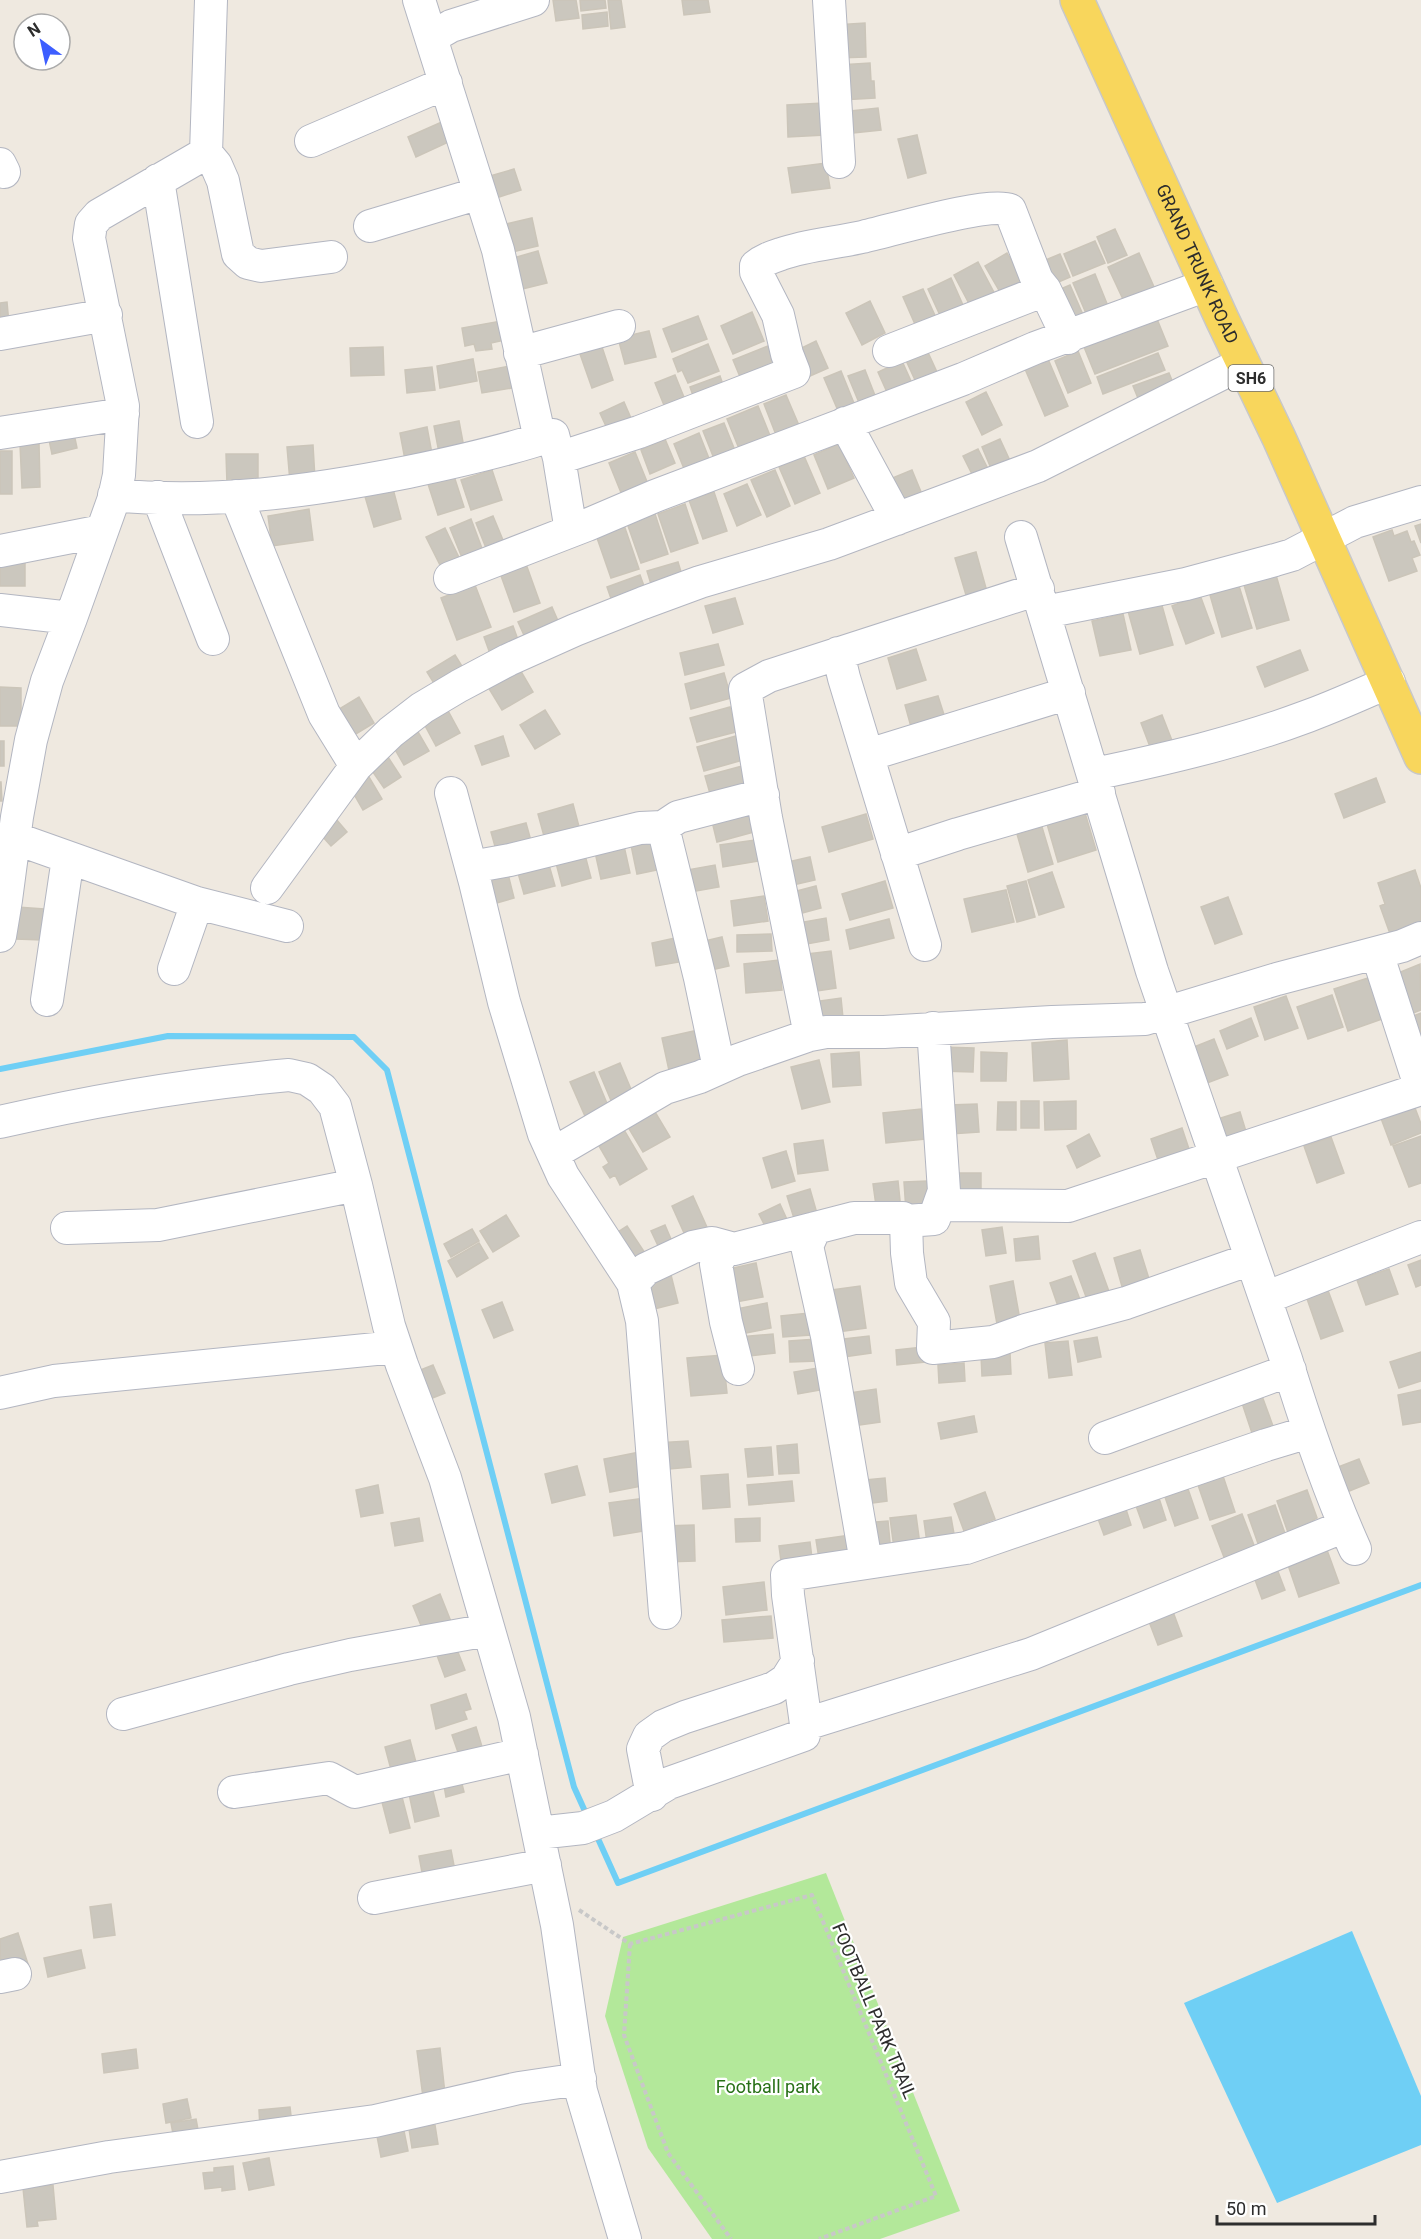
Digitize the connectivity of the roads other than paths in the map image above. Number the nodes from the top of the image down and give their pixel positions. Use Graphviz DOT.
graph roads {
  1 [pos="211,0"];
  2 [pos="418,0"];
  3 [pos="533,0"];
  4 [pos="829,0"];
  5 [pos="1077,0"];
  6 [pos="432,37"];
  7 [pos="446,83"];
  8 [pos="311,141"];
  9 [pos="206,153"];
  10 [pos="839,162"];
  11 [pos="158,180"];
  12 [pos="480,193"];
  13 [pos="370,226"];
  14 [pos="331,257"];
  15 [pos="1207,285"];
  16 [pos="1045,290"];
  17 [pos="106,315"];
  18 [pos="619,326"];
  19 [pos="0,334"];
  20 [pos="1068,338"];
  21 [pos="889,351"];
  22 [pos="520,352"];
  23 [pos="1243,363"];
  24 [pos="123,414"];
  25 [pos="197,422"];
  26 [pos="845,423"];
  27 [pos="0,433"];
  28 [pos="549,449"];
  29 [pos="114,495"];
  30 [pos="236,496"];
  31 [pos="158,497"];
  32 [pos="1421,502"];
  33 [pos="897,519"];
  34 [pos="102,531"];
  35 [pos="571,531"];
  36 [pos="1021,537"];
  37 [pos="1324,539"];
  38 [pos="0,551"];
  39 [pos="450,578"];
  40 [pos="1042,601"];
  41 [pos="0,610"];
  42 [pos="71,618"];
  43 [pos="213,639"];
  44 [pos="838,653"];
  45 [pos="1389,682"];
  46 [pos="1069,693"];
  47 [pos="868,755"];
  48 [pos="1421,758"];
  49 [pos="356,766"];
  50 [pos="1097,783"];
  51 [pos="451,794"];
  52 [pos="762,795"];
  53 [pos="663,827"];
  54 [pos="14,838"];
  55 [pos="897,854"];
  56 [pos="68,858"];
  57 [pos="471,867"];
  58 [pos="267,888"];
  59 [pos="3,901"];
  60 [pos="197,903"];
  61 [pos="287,926"];
  62 [pos="0,936"];
  63 [pos="1421,938"];
  64 [pos="926,945"];
  65 [pos="1377,953"];
  66 [pos="174,969"];
  67 [pos="47,1000"];
  68 [pos="1167,1013"];
  69 [pos="933,1028"];
  70 [pos="810,1035"];
  71 [pos="718,1068"];
  72 [pos="1421,1089"];
  73 [pos="0,1122"];
  74 [pos="554,1153"];
  75 [pos="1216,1157"];
  76 [pos="356,1185"];
  77 [pos="940,1205"];
  78 [pos="906,1221"];
  79 [pos="67,1228"];
  80 [pos="815,1228"];
  81 [pos="1421,1237"];
  82 [pos="726,1247"];
  83 [pos="1251,1259"];
  84 [pos="633,1283"];
  85 [pos="1264,1298"];
  86 [pos="396,1347"];
  87 [pos="738,1370"];
  88 [pos="1290,1370"];
  89 [pos="0,1393"];
  90 [pos="1309,1432"];
  91 [pos="1105,1438"];
  92 [pos="866,1563"];
  93 [pos="665,1612"];
  94 [pos="488,1630"];
  95 [pos="798,1661"];
  96 [pos="123,1714"];
  97 [pos="806,1724"];
  98 [pos="522,1754"];
  99 [pos="234,1792"];
  100 [pos="652,1795"];
  101 [pos="538,1833"];
  102 [pos="547,1878"];
  103 [pos="374,1898"];
  104 [pos="580,2079"];
  105 [pos="0,2177"];
  106 [pos="625,2239"];
  1 -- 9 [label="street"];
  2 -- 6 [label="street"];
  3 -- 6 [label="street"];
  4 -- 10 [label="street"];
  5 -- 15 [label="main road, GRAND TRUNK ROAD / SH6"];
  6 -- 7 [label="street"];
  7 -- 8 [label="street"];
  7 -- 12 [label="street"];
  9 -- 11 [label="street"];
  9 -- 14 [label="street"];
  11 -- 17 [label="street"];
  11 -- 25 [label="street"];
  12 -- 13 [label="street"];
  12 -- 22 [label="street"];
  15 -- 20 [label="street"];
  15 -- 23 [label="main road, GRAND TRUNK ROAD / SH6"];
  16 -- 20 [label="street"];
  16 -- 21 [label="street"];
  16 -- 28 [label="street"];
  17 -- 19 [label="street"];
  17 -- 24 [label="street"];
  18 -- 22 [label="street"];
  20 -- 26 [label="street"];
  22 -- 28 [label="street"];
  23 -- 33 [label="street"];
  23 -- 37 [label="main road, GRAND TRUNK ROAD / SH6"];
  24 -- 27 [label="street"];
  24 -- 29 [label="street"];
  26 -- 33 [label="street"];
  26 -- 35 [label="street"];
  28 -- 30 [label="street"];
  28 -- 35 [label="street"];
  29 -- 31 [label="street"];
  29 -- 34 [label="street"];
  30 -- 31 [label="street"];
  30 -- 49 [label="street"];
  31 -- 43 [label="street"];
  32 -- 37 [label="street"];
  33 -- 49 [label="street"];
  34 -- 38 [label="street"];
  34 -- 42 [label="street"];
  35 -- 39 [label="street"];
  36 -- 40 [label="street"];
  37 -- 40 [label="street"];
  37 -- 45 [label="main road, GRAND TRUNK ROAD / SH6"];
  40 -- 44 [label="street"];
  40 -- 46 [label="street"];
  41 -- 42 [label="street"];
  42 -- 54 [label="street"];
  44 -- 47 [label="street"];
  44 -- 52 [label="street"];
  45 -- 48 [label="main road, GRAND TRUNK ROAD / SH6"];
  45 -- 50 [label="street"];
  46 -- 47 [label="street"];
  46 -- 50 [label="street"];
  47 -- 55 [label="street"];
  49 -- 58 [label="street"];
  50 -- 55 [label="street"];
  50 -- 68 [label="street"];
  51 -- 57 [label="street"];
  52 -- 53 [label="street"];
  52 -- 70 [label="street"];
  53 -- 57 [label="street"];
  53 -- 71 [label="street"];
  54 -- 56 [label="street"];
  54 -- 59 [label="street"];
  55 -- 64 [label="street"];
  56 -- 60 [label="street"];
  56 -- 67 [label="street"];
  57 -- 74 [label="street"];
  59 -- 62 [label="street"];
  60 -- 61 [label="street"];
  60 -- 66 [label="street"];
  63 -- 65 [label="street"];
  65 -- 68 [label="street"];
  65 -- 72 [label="street"];
  68 -- 69 [label="street"];
  68 -- 75 [label="street"];
  69 -- 70 [label="street"];
  69 -- 77 [label="street"];
  70 -- 71 [label="street"];
  71 -- 74 [label="street"];
  72 -- 75 [label="street"];
  73 -- 76 [label="street"];
  74 -- 84 [label="street"];
  75 -- 77 [label="street"];
  75 -- 83 [label="street"];
  76 -- 79 [label="street"];
  76 -- 86 [label="street"];
  77 -- 78 [label="street"];
  78 -- 80 [label="street"];
  78 -- 83 [label="street"];
  80 -- 82 [label="street"];
  80 -- 92 [label="street"];
  81 -- 85 [label="street"];
  82 -- 84 [label="street"];
  82 -- 87 [label="street"];
  83 -- 85 [label="street"];
  84 -- 93 [label="street"];
  85 -- 88 [label="street"];
  86 -- 89 [label="street"];
  86 -- 94 [label="street"];
  88 -- 90 [label="street"];
  88 -- 91 [label="street"];
  90 -- 92 [label="street"];
  90 -- 97 [label="street"];
  92 -- 95 [label="street"];
  94 -- 96 [label="street"];
  94 -- 98 [label="street"];
  95 -- 97 [label="street"];
  95 -- 100 [label="street"];
  97 -- 100 [label="street"];
  98 -- 99 [label="street"];
  98 -- 101 [label="street"];
  100 -- 101 [label="street"];
  101 -- 102 [label="street"];
  102 -- 103 [label="street"];
  102 -- 104 [label="street"];
  104 -- 105 [label="street"];
  104 -- 106 [label="street"];
}
